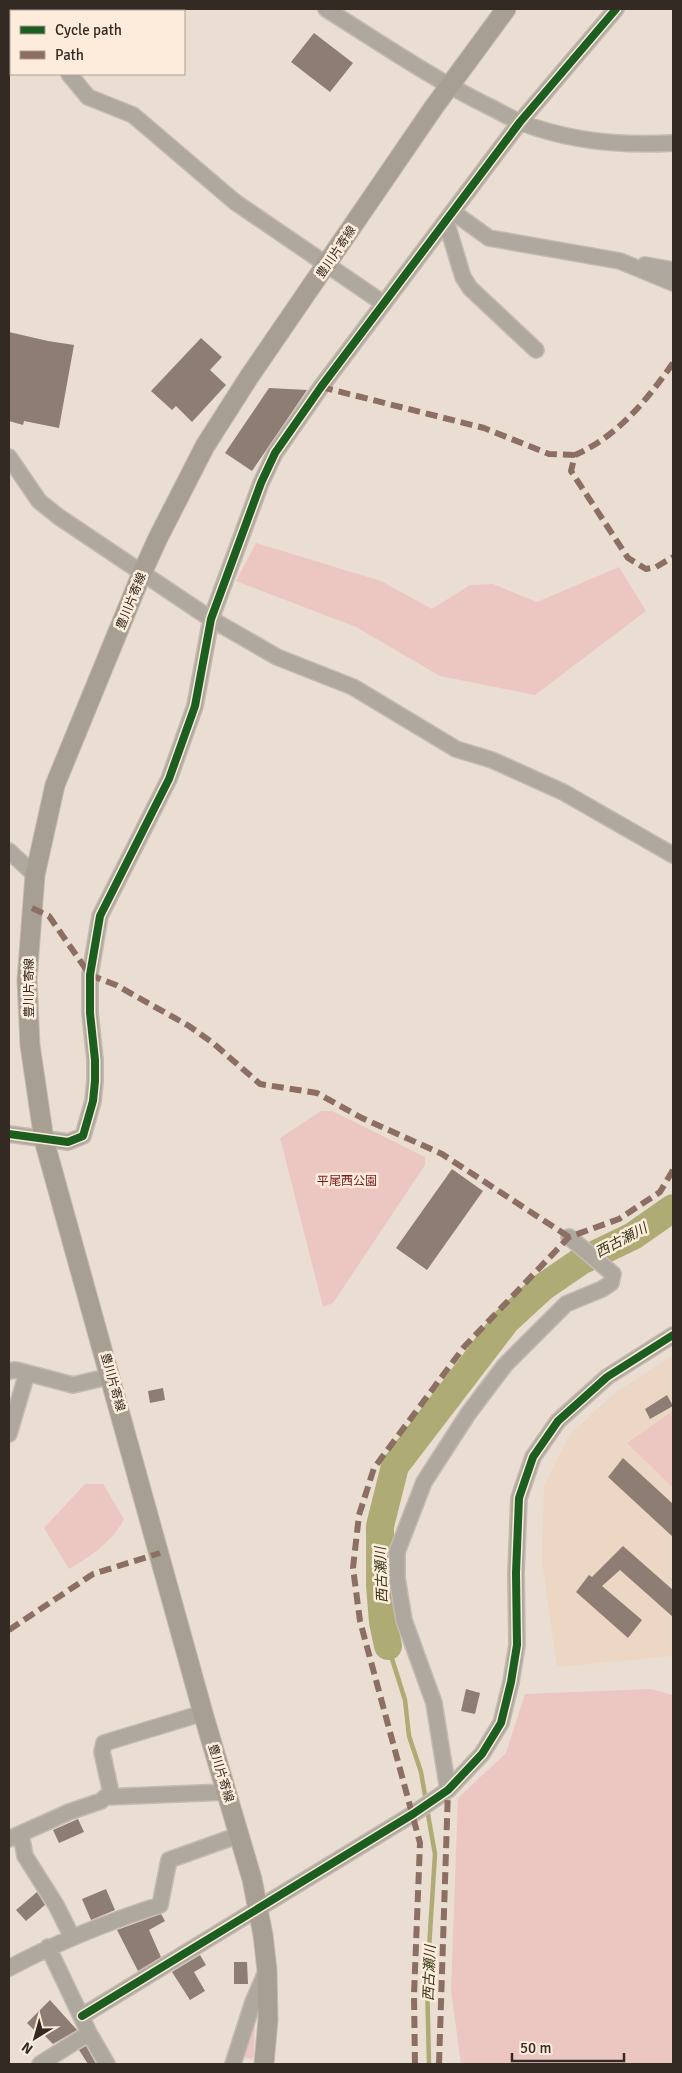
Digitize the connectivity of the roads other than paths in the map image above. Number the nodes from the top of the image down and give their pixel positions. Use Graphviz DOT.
graph roads {
  1 [pos="326,9"];
  2 [pos="506,9"];
  3 [pos="616,9"];
  4 [pos="70,75"];
  5 [pos="450,85"];
  6 [pos="520,122"];
  7 [pos="673,142"];
  8 [pos="450,216"];
  9 [pos="620,261"];
  10 [pos="326,266"];
  11 [pos="673,270"];
  12 [pos="673,283"];
  13 [pos="383,303"];
  14 [pos="536,350"];
  15 [pos="9,458"];
  16 [pos="142,574"];
  17 [pos="210,619"];
  18 [pos="9,851"];
  19 [pos="673,855"];
  20 [pos="35,876"];
  21 [pos="9,1134"];
  22 [pos="44,1140"];
  23 [pos="569,1237"];
  24 [pos="673,1335"];
  25 [pos="9,1371"];
  26 [pos="27,1373"];
  27 [pos="111,1376"];
  28 [pos="9,1434"];
  29 [pos="203,1713"];
  30 [pos="226,1792"];
  31 [pos="442,1793"];
  32 [pos="106,1797"];
  33 [pos="239,1835"];
  34 [pos="15,1836"];
  35 [pos="258,1908"];
  36 [pos="72,1937"];
  37 [pos="48,1947"];
  38 [pos="9,1968"];
  39 [pos="266,1970"];
  40 [pos="82,2016"];
  41 [pos="89,2032"];
  42 [pos="238,2063"];
  43 [pos="40,2064"];
  44 [pos="107,2064"];
  45 [pos="264,2064"];
  1 -- 5 [label="street"];
  2 -- 5 [label="main road, 豊川片寄線"];
  3 -- 6 [label="street"];
  4 -- 10 [label="street"];
  5 -- 6 [label="street"];
  5 -- 10 [label="main road, 豊川片寄線"];
  6 -- 7 [label="street"];
  6 -- 8 [label="street"];
  8 -- 9 [label="street"];
  8 -- 13 [label="street"];
  8 -- 14 [label="street"];
  9 -- 11 [label="street"];
  9 -- 12 [label="street"];
  10 -- 13 [label="street"];
  10 -- 16 [label="main road, 豊川片寄線"];
  13 -- 17 [label="street"];
  15 -- 16 [label="street"];
  16 -- 17 [label="street"];
  16 -- 20 [label="main road, 豊川片寄線"];
  17 -- 19 [label="street"];
  17 -- 22 [label="street"];
  18 -- 20 [label="street"];
  20 -- 22 [label="main road, 豊川片寄線"];
  21 -- 22 [label="street"];
  22 -- 27 [label="main road, 豊川片寄線"];
  23 -- 31 [label="street"];
  24 -- 31 [label="street"];
  25 -- 26 [label="street"];
  26 -- 27 [label="street"];
  26 -- 28 [label="street"];
  27 -- 29 [label="main road, 豊川片寄線"];
  29 -- 30 [label="main road, 豊川片寄線"];
  29 -- 32 [label="street"];
  30 -- 32 [label="street"];
  30 -- 33 [label="main road, 豊川片寄線"];
  31 -- 35 [label="street"];
  32 -- 34 [label="street"];
  33 -- 35 [label="main road, 豊川片寄線"];
  33 -- 36 [label="street"];
  34 -- 36 [label="street"];
  35 -- 39 [label="main road, 豊川片寄線"];
  35 -- 40 [label="street"];
  36 -- 37 [label="street"];
  37 -- 38 [label="street"];
  37 -- 40 [label="street"];
  39 -- 42 [label="street"];
  39 -- 45 [label="main road, 豊川片寄線"];
  40 -- 41 [label="street"];
  41 -- 43 [label="street"];
  41 -- 44 [label="street"];
}
